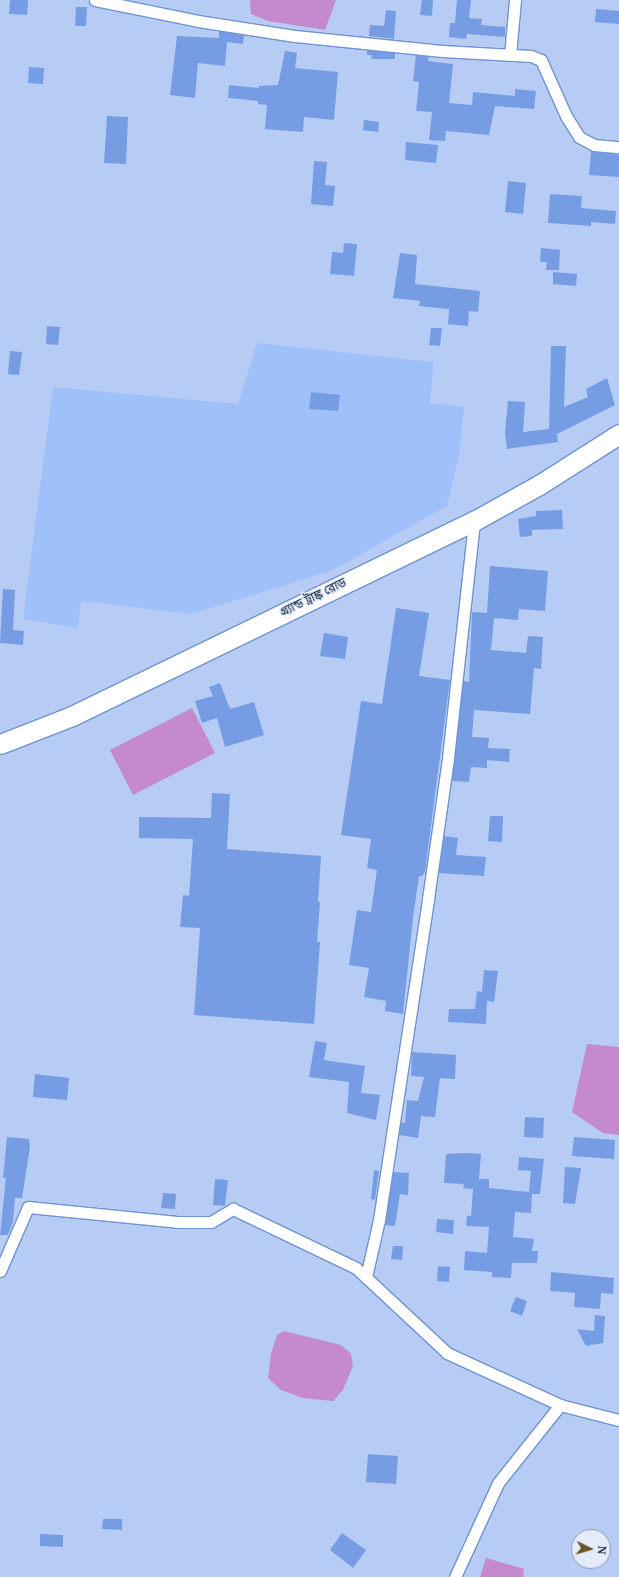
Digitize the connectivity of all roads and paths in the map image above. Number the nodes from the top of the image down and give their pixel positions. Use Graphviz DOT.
graph roads {
  1 [pos="95,0"];
  2 [pos="515,0"];
  3 [pos="510,55"];
  4 [pos="619,147"];
  5 [pos="619,434"];
  6 [pos="474,521"];
  7 [pos="0,744"];
  8 [pos="0,1271"];
  9 [pos="366,1277"];
  10 [pos="560,1405"];
  11 [pos="619,1420"];
  12 [pos="455,1577"];
  1 -- 3 [label="street"];
  2 -- 3 [label="street"];
  3 -- 4 [label="street"];
  5 -- 6 [label="highway, গ্র্যান্ড ট্রাঙ্ক রোড"];
  6 -- 7 [label="highway, গ্র্যান্ড ট্রাঙ্ক রোড"];
  6 -- 9 [label="street"];
  8 -- 9 [label="street"];
  9 -- 10 [label="street"];
  10 -- 11 [label="street"];
  10 -- 12 [label="street"];
}
